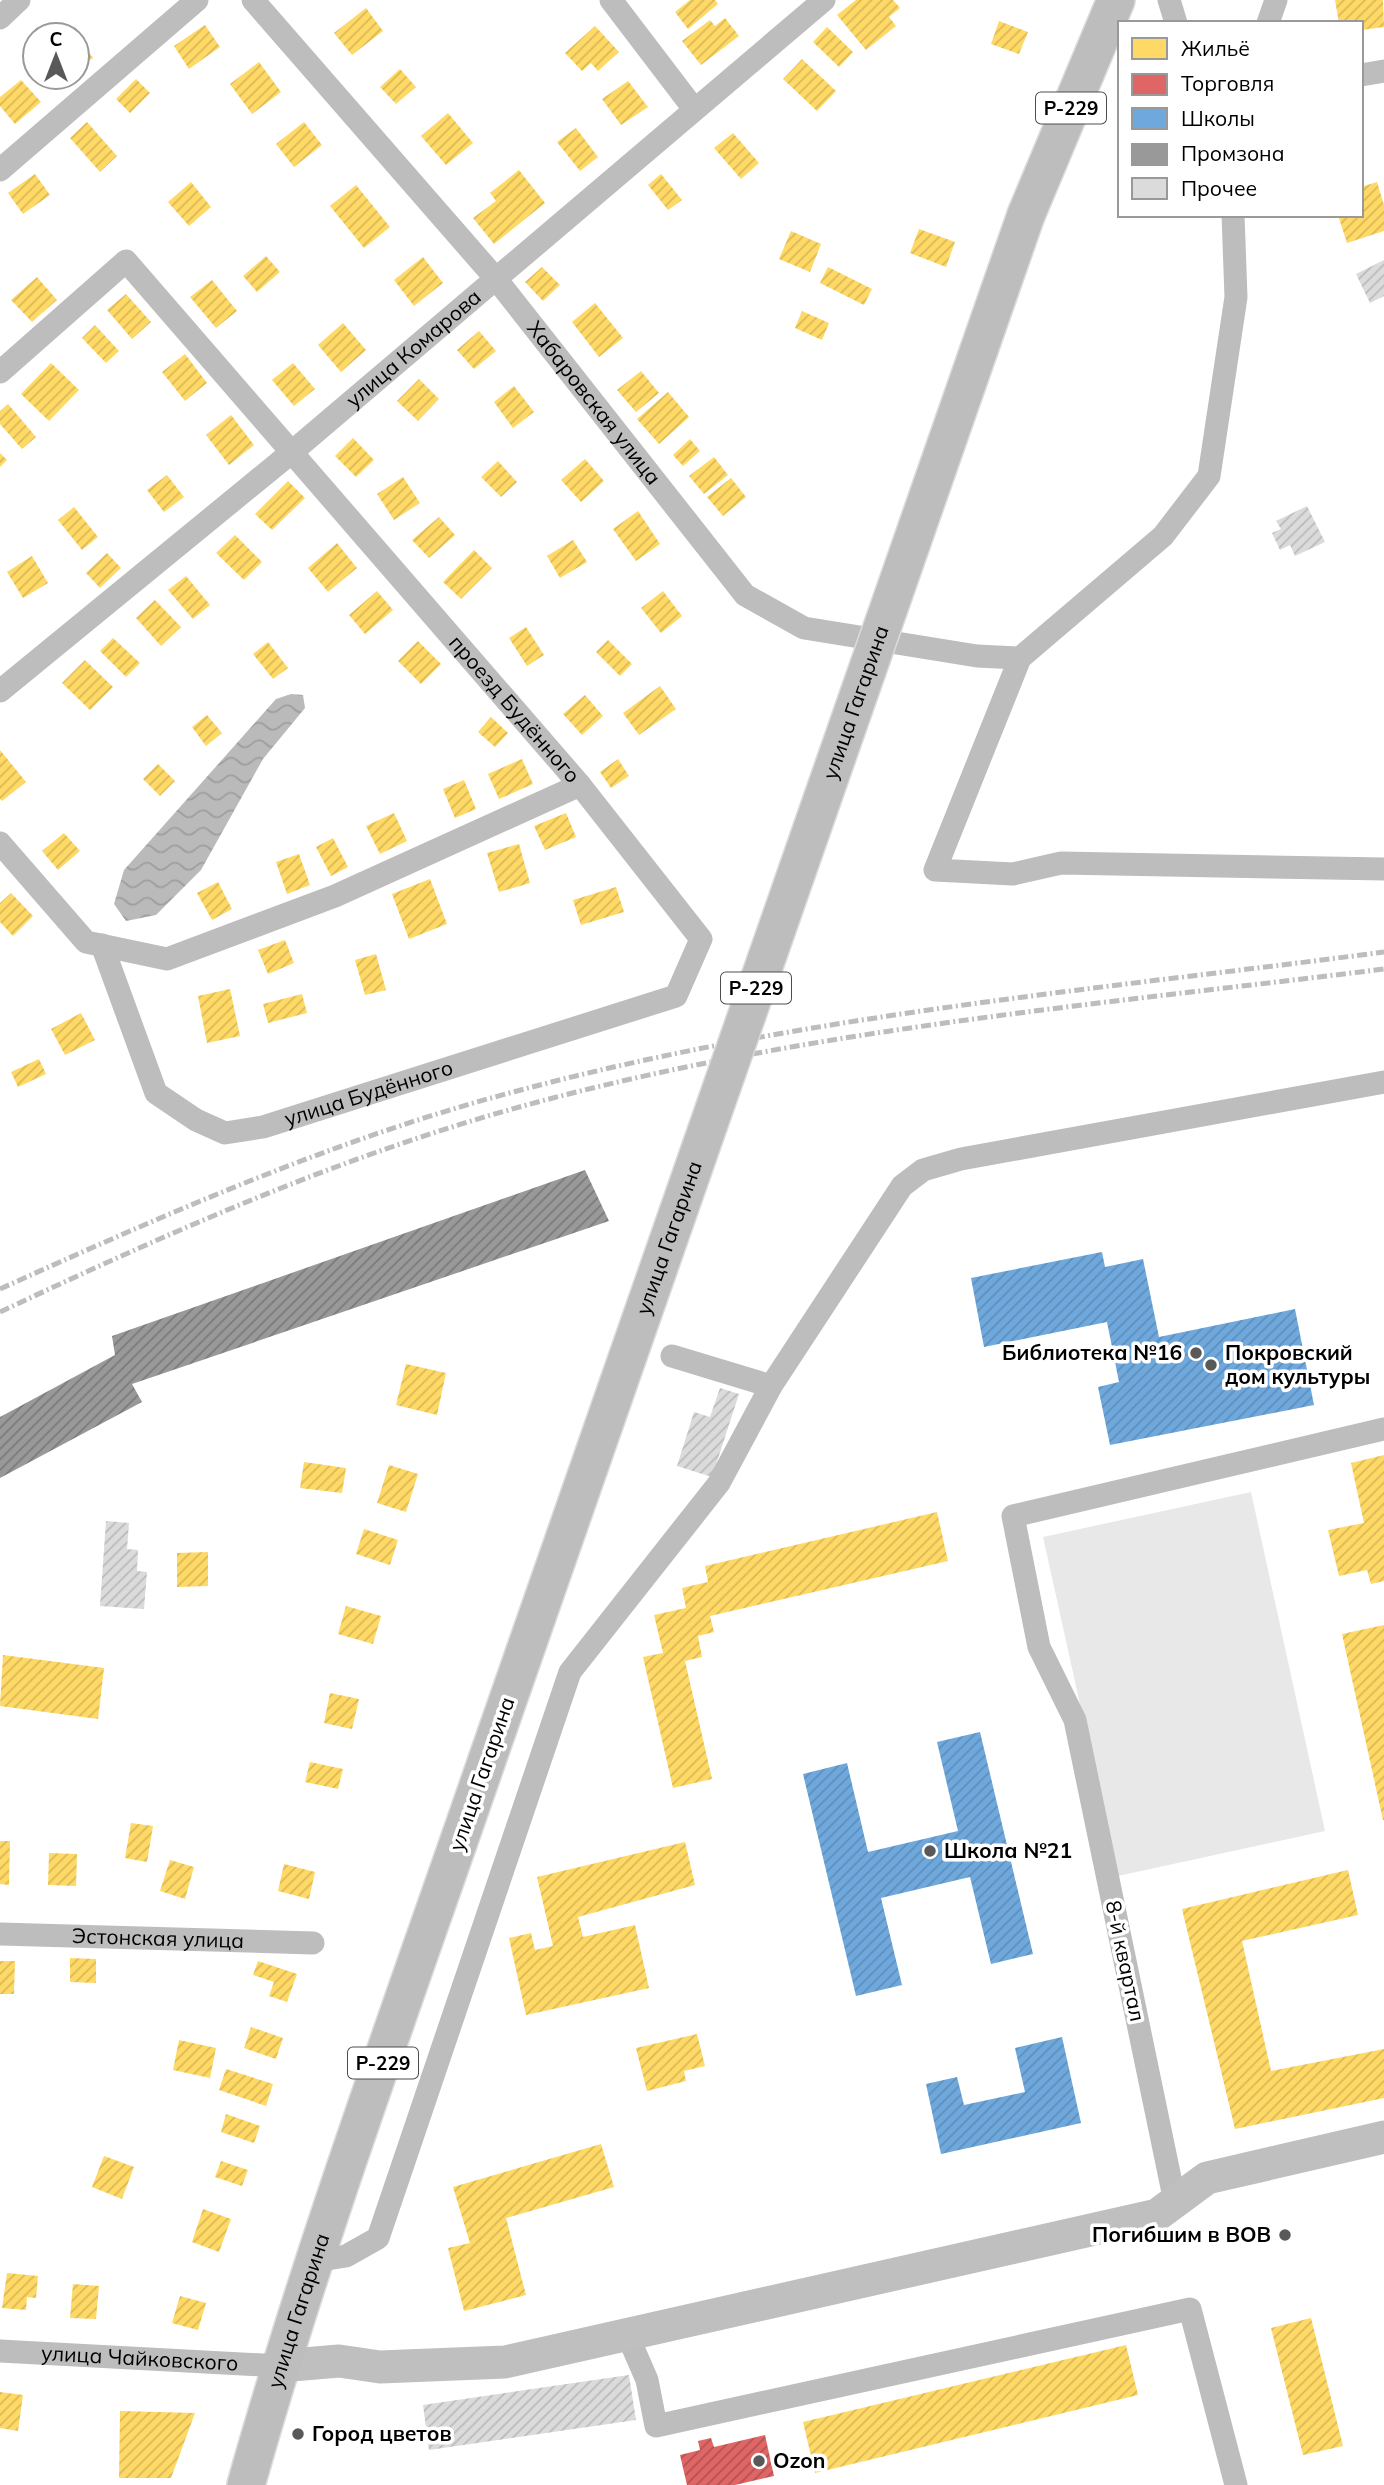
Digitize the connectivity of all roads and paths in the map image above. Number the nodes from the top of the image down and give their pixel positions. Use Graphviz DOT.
graph roads {
  1 [pos="19,0"];
  2 [pos="197,0"];
  3 [pos="253,0"];
  4 [pos="611,0"];
  5 [pos="824,0"];
  6 [pos="1115,0"];
  7 [pos="1169,0"];
  8 [pos="1276,0"];
  9 [pos="0,18"];
  10 [pos="1175,21"];
  11 [pos="1269,21"];
  12 [pos="1384,71"];
  13 [pos="1363,75"];
  14 [pos="695,109"];
  15 [pos="0,170"];
  16 [pos="1233,217"];
  17 [pos="497,280"];
  18 [pos="0,372"];
  19 [pos="292,452"];
  20 [pos="1020,658"];
  21 [pos="0,691"];
  22 [pos="580,785"];
  23 [pos="0,843"];
  24 [pos="1384,869"];
  25 [pos="102,945"];
  26 [pos="1384,1082"];
  27 [pos="672,1356"];
  28 [pos="771,1386"];
  29 [pos="1384,1429"];
  30 [pos="0,1934"];
  31 [pos="313,1943"];
  32 [pos="1384,2137"];
  33 [pos="1175,2202"];
  34 [pos="315,2261"];
  35 [pos="627,2334"];
  36 [pos="0,2351"];
  37 [pos="280,2366"];
  38 [pos="246,2485"];
  39 [pos="1236,2485"];
  1 -- 9 [label="street"];
  2 -- 15 [label="street"];
  3 -- 17 [label="street, Хабаровская улица"];
  4 -- 14 [label="street"];
  5 -- 14 [label="street, улица Комарова"];
  6 -- 34 [label="main road, улица Гагарина / Р-229, bridge"];
  7 -- 10 [label="street"];
  8 -- 11 [label="street"];
  12 -- 13 [label="street"];
  14 -- 17 [label="street, улица Комарова"];
  16 -- 20 [label="street"];
  17 -- 19 [label="street, улица Комарова"];
  17 -- 20 [label="street, Хабаровская улица"];
  18 -- 19 [label="street, проезд Будённого"];
  19 -- 21 [label="street, улица Комарова"];
  19 -- 22 [label="street, проезд Будённого"];
  20 -- 24 [label="street"];
  22 -- 25 [label="street, проезд Будённого"];
  22 -- 25 [label="street, улица Будённого"];
  23 -- 25 [label="street, проезд Будённого"];
  26 -- 28 [label="street"];
  27 -- 28 [label="street"];
  28 -- 34 [label="street"];
  29 -- 33 [label="street, 8-й квартал"];
  30 -- 31 [label="street, Эстонская улица"];
  32 -- 33 [label="street"];
  33 -- 35 [label="street"];
  34 -- 37 [label="main road, улица Гагарина / Р-229"];
  35 -- 37 [label="street"];
  35 -- 39 [label="street"];
  36 -- 37 [label="street, улица Чайковского"];
  37 -- 38 [label="main road, улица Гагарина / Р-229"];
}
